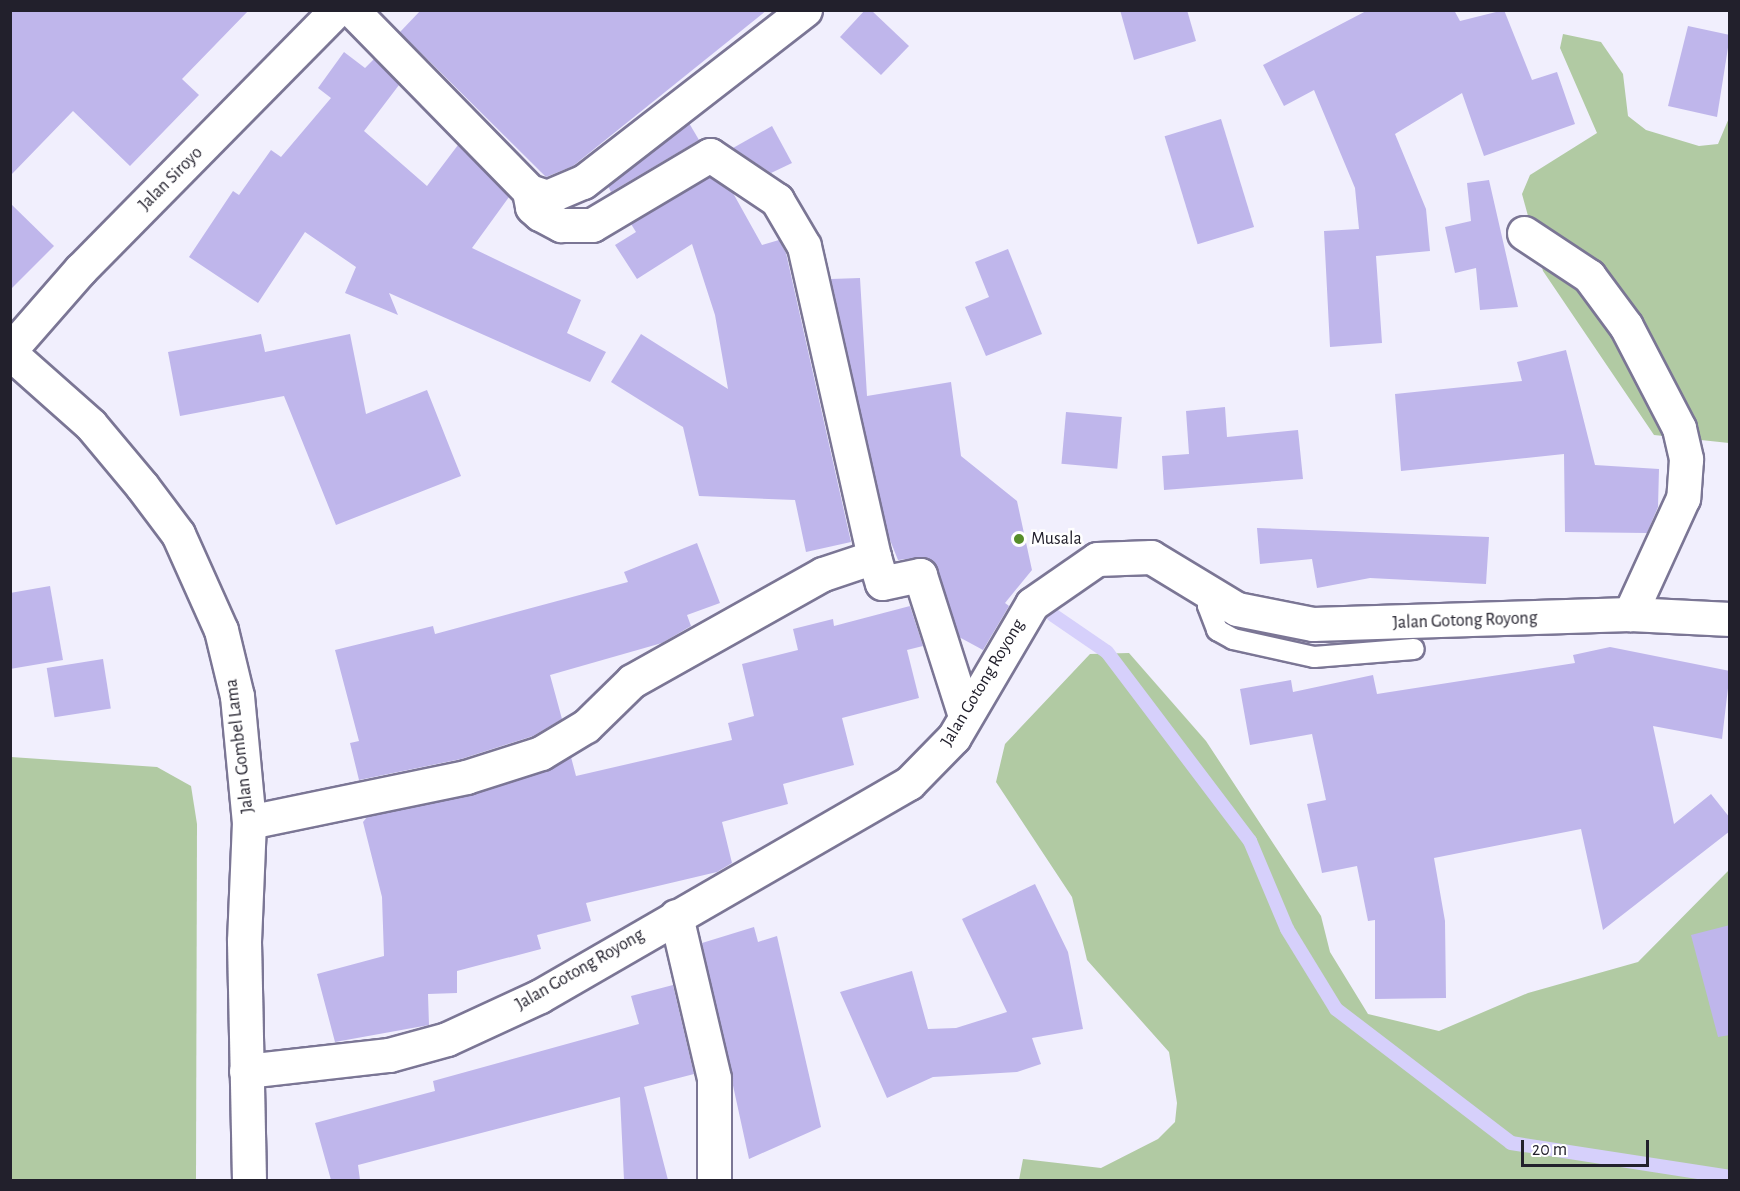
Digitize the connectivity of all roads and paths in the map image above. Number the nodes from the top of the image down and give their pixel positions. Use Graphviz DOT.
graph roads {
  1 [pos="336,10"];
  2 [pos="352,10"];
  3 [pos="805,10"];
  4 [pos="529,191"];
  5 [pos="1524,233"];
  6 [pos="10,352"];
  7 [pos="874,558"];
  8 [pos="1210,591"];
  9 [pos="1630,614"];
  10 [pos="1730,619"];
  11 [pos="1414,649"];
  12 [pos="965,716"];
  13 [pos="249,822"];
  14 [pos="676,915"];
  15 [pos="246,1071"];
  16 [pos="249,1180"];
  17 [pos="714,1180"];
  1 -- 6 [label="main road, Jalan Siroyo"];
  2 -- 4 [label="main road"];
  3 -- 4 [label="main road"];
  4 -- 7 [label="main road"];
  5 -- 9 [label="main road"];
  6 -- 13 [label="main road, Jalan Gombel Lama"];
  7 -- 12 [label="main road"];
  7 -- 13 [label="main road"];
  8 -- 9 [label="main road, Jalan Gotong Royong"];
  8 -- 11 [label="lane"];
  8 -- 12 [label="main road, Jalan Gotong Royong"];
  9 -- 10 [label="main road, Jalan Gotong Royong"];
  12 -- 14 [label="main road, Jalan Gotong Royong"];
  13 -- 15 [label="main road, Jalan Gombel Lama"];
  14 -- 15 [label="main road, Jalan Gotong Royong"];
  14 -- 17 [label="main road"];
  15 -- 16 [label="main road, Jalan Gombel Lama"];
}
